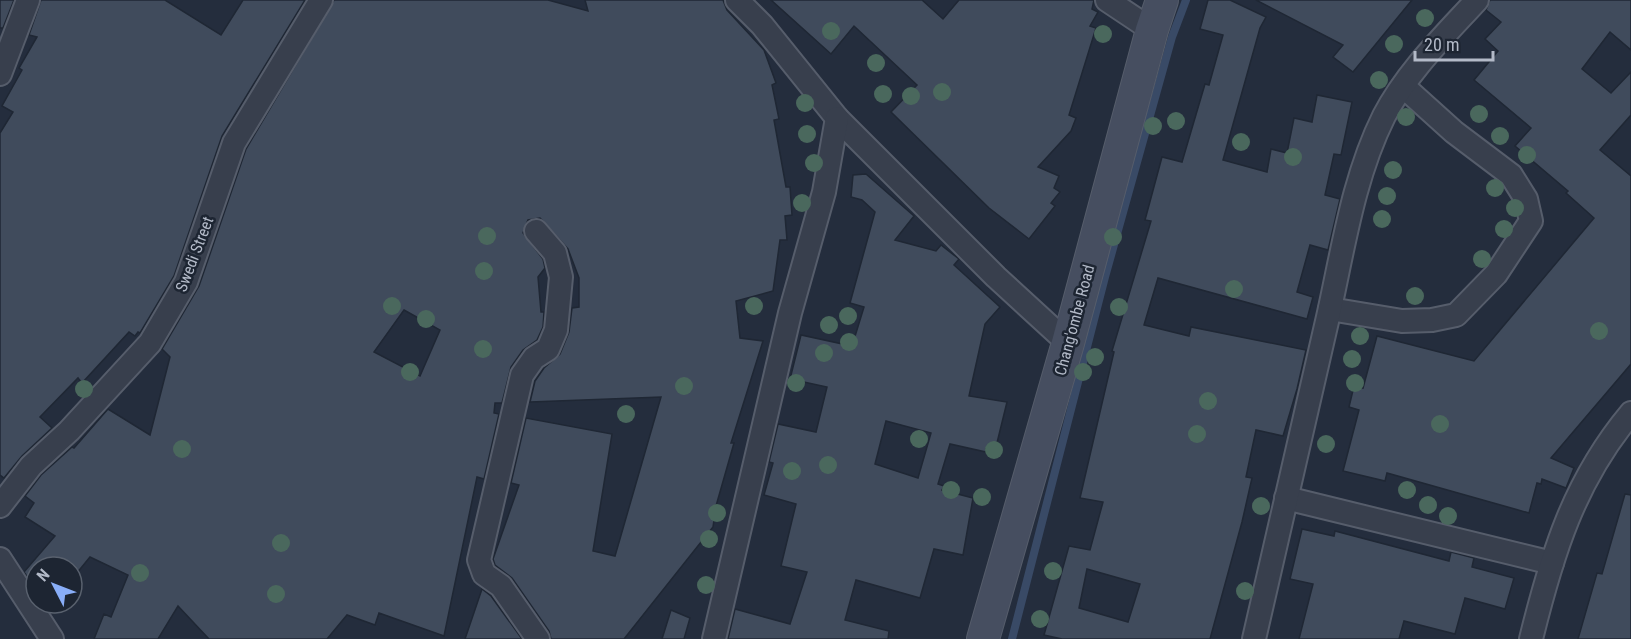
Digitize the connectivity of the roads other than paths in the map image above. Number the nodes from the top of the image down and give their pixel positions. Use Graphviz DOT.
graph roads {
  1 [pos="28,0"];
  2 [pos="321,0"];
  3 [pos="737,0"];
  4 [pos="1107,0"];
  5 [pos="1162,0"];
  6 [pos="1477,0"];
  7 [pos="1152,30"];
  8 [pos="0,74"];
  9 [pos="1403,86"];
  10 [pos="837,118"];
  11 [pos="536,231"];
  12 [pos="1330,309"];
  13 [pos="1068,343"];
  14 [pos="1631,413"];
  15 [pos="1286,498"];
  16 [pos="0,506"];
  17 [pos="0,559"];
  18 [pos="1552,563"];
  19 [pos="52,639"];
  20 [pos="538,639"];
  21 [pos="714,639"];
  22 [pos="984,639"];
  23 [pos="1254,639"];
  24 [pos="1531,639"];
  1 -- 8 [label="street"];
  2 -- 16 [label="street, Swedi Street"];
  3 -- 10 [label="street"];
  4 -- 7 [label="street"];
  5 -- 7 [label="street, Chang'ombe Road"];
  6 -- 9 [label="street"];
  7 -- 13 [label="street, Chang'ombe Road"];
  9 -- 12 [label="street"];
  9 -- 12 [label="street"];
  10 -- 13 [label="street"];
  10 -- 21 [label="street"];
  11 -- 20 [label="street"];
  12 -- 15 [label="street"];
  13 -- 22 [label="street, Chang'ombe Road"];
  14 -- 18 [label="street"];
  15 -- 18 [label="street"];
  15 -- 23 [label="street"];
  17 -- 19 [label="street"];
  18 -- 24 [label="street"];
}
